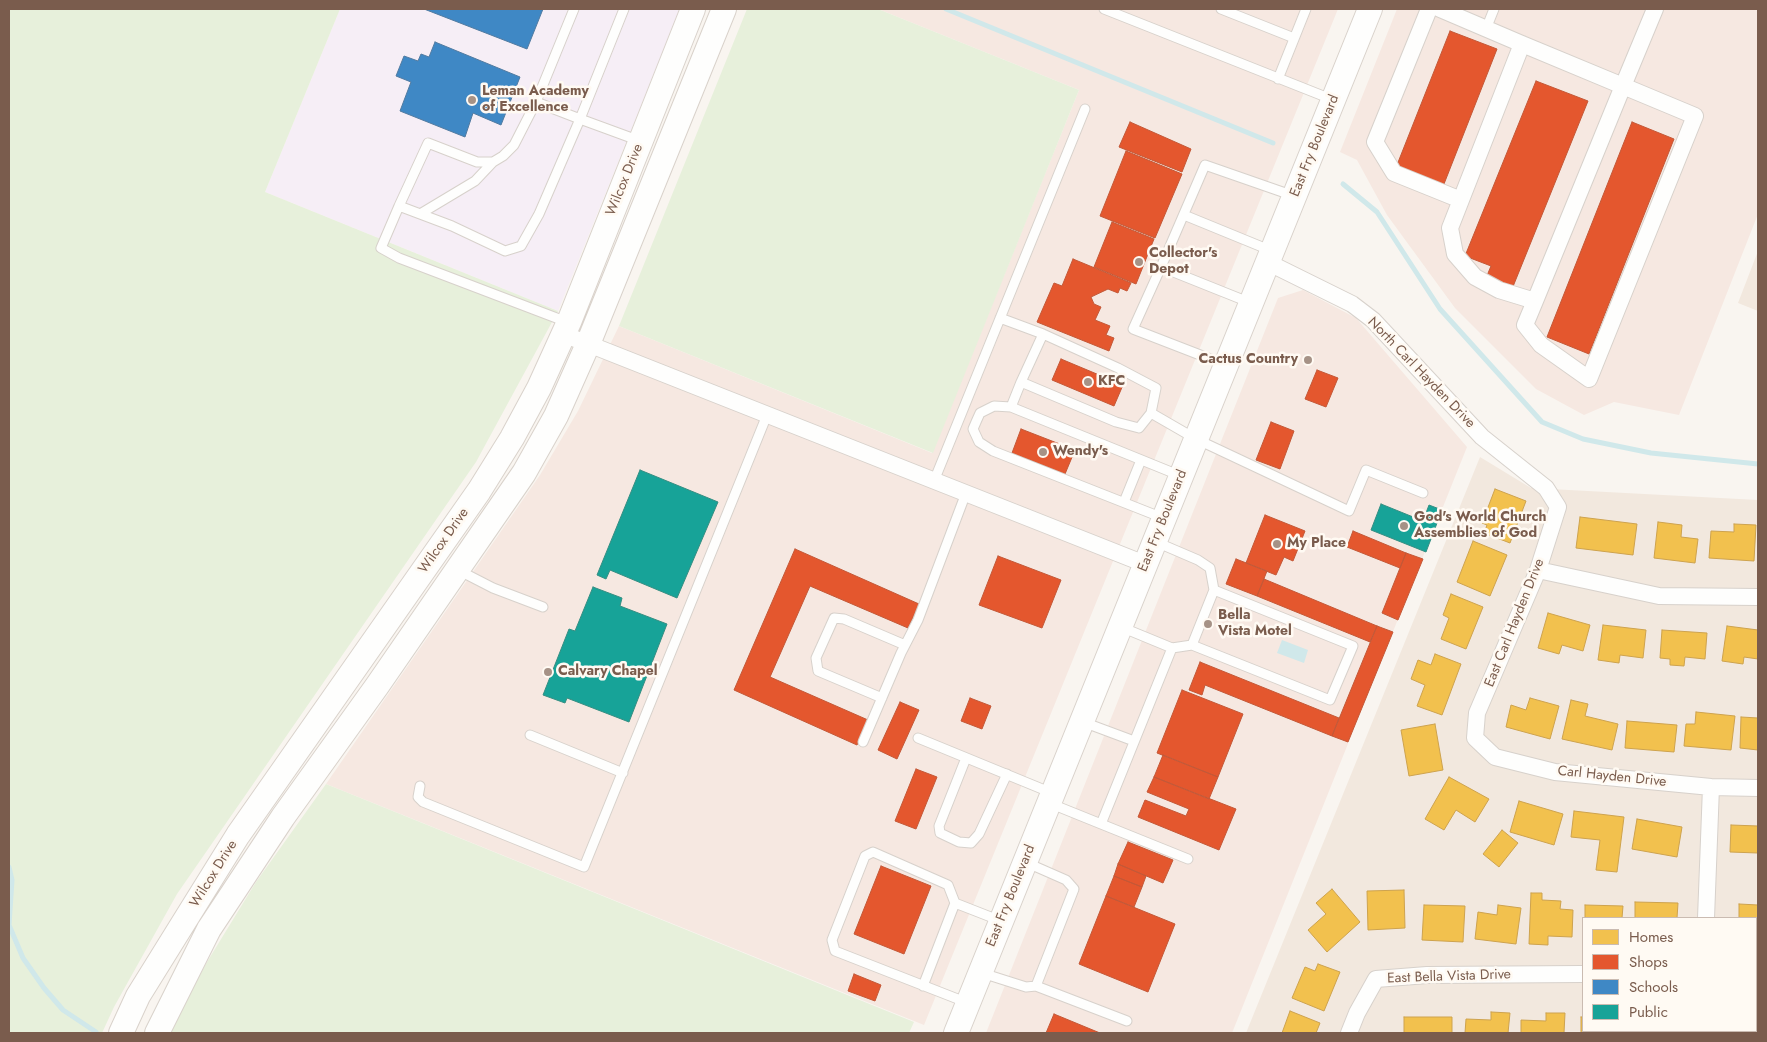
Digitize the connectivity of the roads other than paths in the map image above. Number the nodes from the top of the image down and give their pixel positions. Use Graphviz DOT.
graph roads {
  1 [pos="574,9"];
  2 [pos="624,9"];
  3 [pos="693,9"];
  4 [pos="724,9"];
  5 [pos="1104,9"];
  6 [pos="1221,9"];
  7 [pos="1306,9"];
  8 [pos="1370,9"];
  9 [pos="1429,9"];
  10 [pos="1440,9"];
  11 [pos="1494,9"];
  12 [pos="1654,9"];
  13 [pos="1486,29"];
  14 [pos="1294,38"];
  15 [pos="1522,44"];
  16 [pos="1278,78"];
  17 [pos="1623,86"];
  18 [pos="1333,100"];
  19 [pos="536,102"];
  20 [pos="1085,109"];
  21 [pos="580,119"];
  22 [pos="640,141"];
  23 [pos="493,162"];
  24 [pos="1294,196"];
  25 [pos="1461,200"];
  26 [pos="399,206"];
  27 [pos="420,214"];
  28 [pos="1184,215"];
  29 [pos="1270,256"];
  30 [pos="1161,267"];
  31 [pos="1535,301"];
  32 [pos="1251,302"];
  33 [pos="1000,318"];
  34 [pos="566,328"];
  35 [pos="1043,334"];
  36 [pos="588,344"];
  37 [pos="1226,365"];
  38 [pos="1021,382"];
  39 [pos="1011,407"];
  40 [pos="1151,413"];
  41 [pos="767,415"];
  42 [pos="960,415"];
  43 [pos="976,422"];
  44 [pos="1196,439"];
  45 [pos="1141,460"];
  46 [pos="1181,476"];
  47 [pos="934,481"];
  48 [pos="1423,493"];
  49 [pos="966,494"];
  50 [pos="1124,502"];
  51 [pos="1558,507"];
  52 [pos="1164,518"];
  53 [pos="1154,542"];
  54 [pos="1145,564"];
  55 [pos="457,570"];
  56 [pos="1538,570"];
  57 [pos="1214,590"];
  58 [pos="1758,597"];
  59 [pos="543,607"];
  60 [pos="1120,626"];
  61 [pos="905,645"];
  62 [pos="1192,645"];
  63 [pos="1172,648"];
  64 [pos="882,698"];
  65 [pos="1082,722"];
  66 [pos="530,735"];
  67 [pos="918,738"];
  68 [pos="1476,738"];
  69 [pos="1134,741"];
  70 [pos="863,742"];
  71 [pos="966,758"];
  72 [pos="623,773"];
  73 [pos="1007,774"];
  74 [pos="420,786"];
  75 [pos="1711,787"];
  76 [pos="1758,788"];
  77 [pos="1051,798"];
  78 [pos="1101,824"];
  79 [pos="1188,859"];
  80 [pos="1025,862"];
  81 [pos="955,902"];
  82 [pos="1706,917"];
  83 [pos="1001,922"];
  84 [pos="980,972"];
  85 [pos="1582,974"];
  86 [pos="923,986"];
  87 [pos="1036,986"];
  88 [pos="968,1003"];
  89 [pos="1127,1021"];
  90 [pos="121,1033"];
  91 [pos="156,1033"];
  92 [pos="956,1033"];
  93 [pos="1349,1033"];
  1 -- 19 [label="lane"];
  2 -- 21 [label="lane"];
  3 -- 22 [label="street, Wilcox Drive"];
  4 -- 36 [label="street, Wilcox Drive"];
  5 -- 16 [label="lane"];
  6 -- 14 [label="lane"];
  7 -- 14 [label="lane"];
  8 -- 18 [label="street, East Fry Boulevard"];
  9 -- 25 [label="street"];
  10 -- 13 [label="street"];
  11 -- 13 [label="lane"];
  12 -- 17 [label="street"];
  13 -- 15 [label="street"];
  14 -- 16 [label="lane"];
  15 -- 17 [label="street"];
  15 -- 25 [label="street"];
  16 -- 18 [label="lane"];
  17 -- 31 [label="street"];
  17 -- 31 [label="street"];
  18 -- 24 [label="street, East Fry Boulevard"];
  19 -- 21 [label="lane"];
  19 -- 23 [label="lane"];
  20 -- 33 [label="lane"];
  21 -- 22 [label="lane"];
  21 -- 27 [label="lane"];
  22 -- 34 [label="street, Wilcox Drive"];
  23 -- 26 [label="lane"];
  23 -- 27 [label="lane"];
  24 -- 28 [label="lane"];
  24 -- 29 [label="street, East Fry Boulevard"];
  25 -- 31 [label="street"];
  26 -- 27 [label="lane"];
  26 -- 34 [label="lane"];
  28 -- 29 [label="lane"];
  28 -- 30 [label="lane"];
  29 -- 32 [label="street, East Fry Boulevard"];
  29 -- 51 [label="street, North Carl Hayden Drive"];
  30 -- 32 [label="lane"];
  30 -- 37 [label="lane"];
  32 -- 37 [label="street, East Fry Boulevard"];
  33 -- 35 [label="lane"];
  33 -- 42 [label="lane"];
  34 -- 36 [label="street"];
  34 -- 90 [label="street, Wilcox Drive"];
  35 -- 38 [label="lane"];
  35 -- 40 [label="lane"];
  36 -- 41 [label="street"];
  36 -- 55 [label="street, Wilcox Drive"];
  37 -- 44 [label="street, East Fry Boulevard"];
  38 -- 39 [label="lane"];
  38 -- 40 [label="lane"];
  39 -- 43 [label="lane"];
  39 -- 45 [label="lane"];
  40 -- 44 [label="lane"];
  41 -- 47 [label="street"];
  41 -- 72 [label="lane"];
  42 -- 43 [label="lane"];
  42 -- 47 [label="lane"];
  43 -- 50 [label="lane"];
  44 -- 46 [label="street, East Fry Boulevard"];
  44 -- 48 [label="lane"];
  45 -- 46 [label="lane"];
  45 -- 50 [label="lane"];
  46 -- 52 [label="street, East Fry Boulevard"];
  47 -- 49 [label="street"];
  49 -- 54 [label="street"];
  49 -- 61 [label="lane"];
  50 -- 52 [label="lane"];
  51 -- 56 [label="street, East Carl Hayden Drive"];
  52 -- 53 [label="street, East Fry Boulevard"];
  53 -- 54 [label="street, East Fry Boulevard"];
  53 -- 57 [label="lane"];
  54 -- 60 [label="street, East Fry Boulevard"];
  55 -- 59 [label="lane"];
  55 -- 91 [label="street, Wilcox Drive"];
  56 -- 58 [label="street"];
  56 -- 68 [label="street, East Carl Hayden Drive"];
  57 -- 62 [label="lane"];
  57 -- 62 [label="lane"];
  60 -- 63 [label="lane"];
  60 -- 65 [label="street, East Fry Boulevard"];
  61 -- 64 [label="lane"];
  61 -- 64 [label="lane"];
  62 -- 63 [label="lane"];
  63 -- 69 [label="lane"];
  64 -- 70 [label="lane"];
  65 -- 69 [label="lane"];
  65 -- 77 [label="street, East Fry Boulevard"];
  66 -- 72 [label="lane"];
  67 -- 71 [label="lane"];
  68 -- 75 [label="street, Carl Hayden Drive"];
  69 -- 78 [label="lane"];
  71 -- 73 [label="lane"];
  71 -- 73 [label="lane"];
  72 -- 74 [label="lane"];
  73 -- 77 [label="lane"];
  75 -- 76 [label="street, Carl Hayden Drive"];
  75 -- 82 [label="street"];
  77 -- 78 [label="lane"];
  77 -- 80 [label="street, East Fry Boulevard"];
  78 -- 79 [label="lane"];
  80 -- 83 [label="street, East Fry Boulevard"];
  80 -- 87 [label="lane"];
  81 -- 83 [label="lane"];
  81 -- 86 [label="lane"];
  81 -- 86 [label="lane"];
  83 -- 84 [label="street, East Fry Boulevard"];
  84 -- 87 [label="lane"];
  84 -- 88 [label="street, East Fry Boulevard"];
  85 -- 93 [label="street, East Bella Vista Drive"];
  86 -- 88 [label="lane"];
  87 -- 89 [label="lane"];
  88 -- 92 [label="street, East Fry Boulevard"];
}
